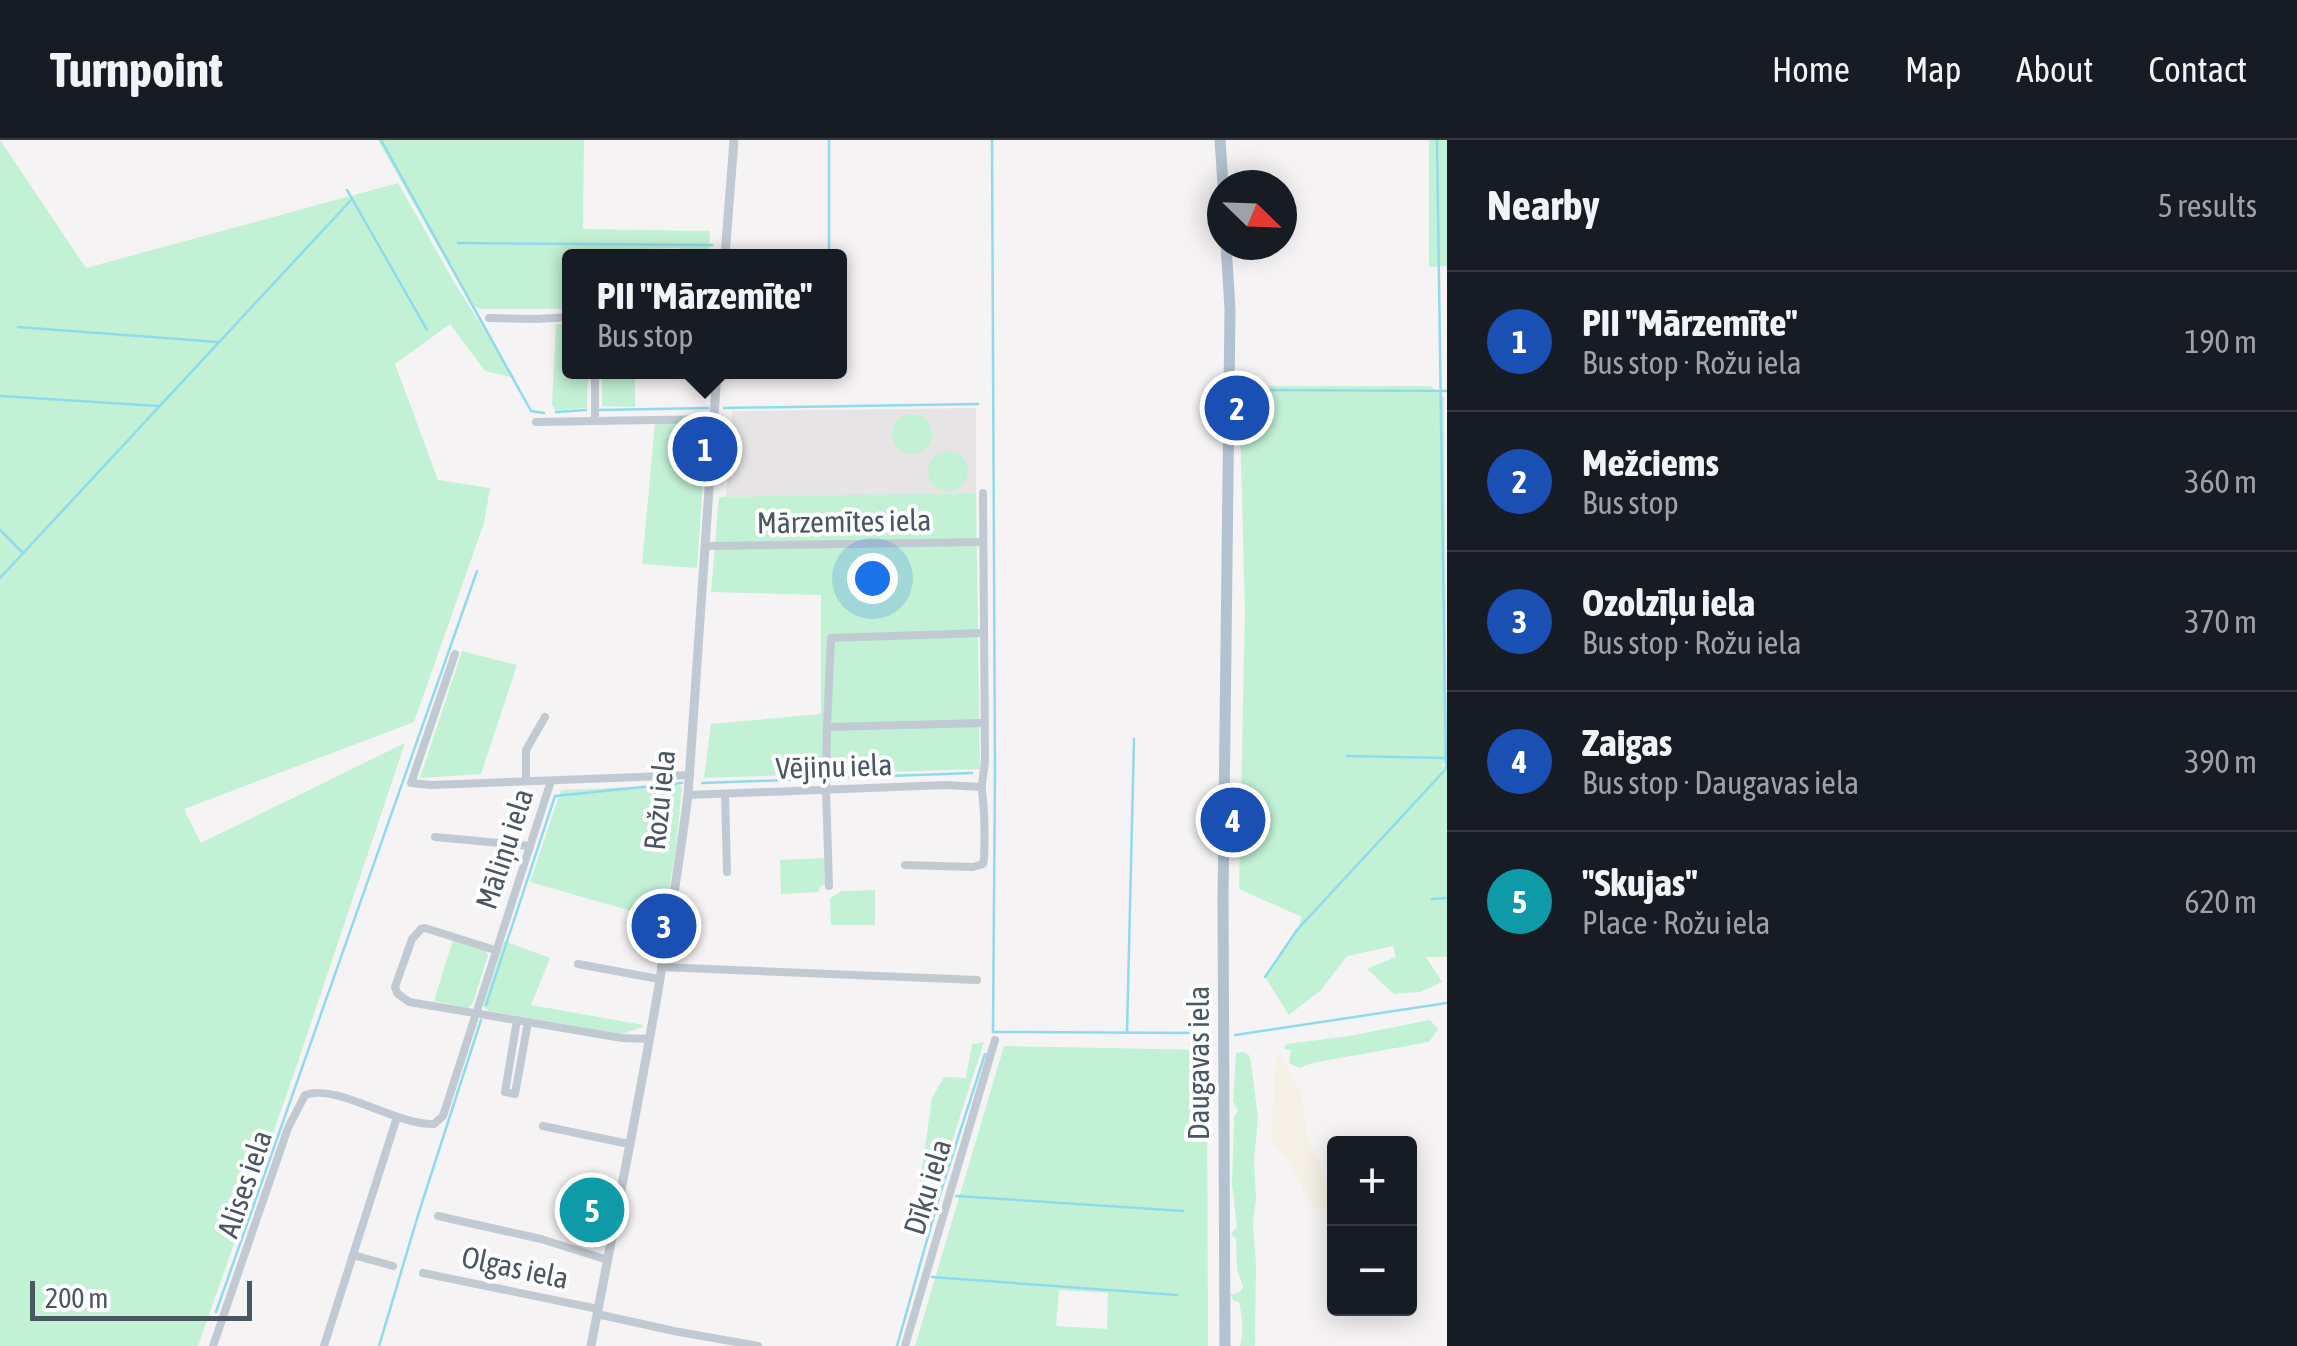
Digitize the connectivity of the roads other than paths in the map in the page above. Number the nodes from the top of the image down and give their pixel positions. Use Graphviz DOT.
graph roads {
  1 [pos="734,140"];
  2 [pos="1220,140"];
  3 [pos="1222,170"];
  4 [pos="726,249"];
  5 [pos="1227,260"];
  6 [pos="562,317"];
  7 [pos="489,318"];
  8 [pos="595,379"];
  9 [pos="716,379"];
  10 [pos="713,419"];
  11 [pos="595,420"];
  12 [pos="536,422"];
  13 [pos="984,493"];
  14 [pos="983,542"];
  15 [pos="704,546"];
  16 [pos="983,633"];
  17 [pos="455,654"];
  18 [pos="544,717"];
  19 [pos="984,723"];
  20 [pos="828,727"];
  21 [pos="690,775"];
  22 [pos="526,780"];
  23 [pos="551,780"];
  24 [pos="981,787"];
  25 [pos="826,789"];
  26 [pos="688,794"];
  27 [pos="724,794"];
  28 [pos="434,837"];
  29 [pos="530,846"];
  30 [pos="904,865"];
  31 [pos="728,872"];
  32 [pos="829,886"];
  33 [pos="495,950"];
  34 [pos="578,964"];
  35 [pos="661,967"];
  36 [pos="659,979"];
  37 [pos="977,980"];
  38 [pos="475,1012"];
  39 [pos="517,1020"];
  40 [pos="528,1022"];
  41 [pos="652,1024"];
  42 [pos="627,1038"];
  43 [pos="649,1039"];
  44 [pos="996,1040"];
  45 [pos="397,1117"];
  46 [pos="543,1126"];
  47 [pos="629,1144"];
  48 [pos="438,1216"];
  49 [pos="353,1255"];
  50 [pos="608,1260"];
  51 [pos="393,1266"];
  52 [pos="423,1272"];
  53 [pos="597,1311"];
  54 [pos="213,1346"];
  55 [pos="324,1346"];
  56 [pos="590,1346"];
  57 [pos="758,1346"];
  58 [pos="904,1346"];
  59 [pos="1224,1346"];
  1 -- 4 [label="street"];
  2 -- 3 [label="main road"];
  5 -- 59 [label="main road, Daugavas iela"];
  6 -- 7 [label="street"];
  8 -- 11 [label="street"];
  9 -- 10 [label="street, Rožu iela"];
  10 -- 11 [label="street"];
  10 -- 15 [label="street, Rožu iela"];
  11 -- 12 [label="street"];
  13 -- 14 [label="street"];
  14 -- 15 [label="street, Mārzemītes iela"];
  14 -- 16 [label="street"];
  15 -- 21 [label="street, Rožu iela"];
  16 -- 19 [label="street"];
  16 -- 20 [label="street"];
  17 -- 22 [label="street"];
  18 -- 22 [label="street"];
  19 -- 20 [label="street"];
  19 -- 24 [label="street"];
  20 -- 25 [label="street"];
  21 -- 23 [label="street, Māliņu iela"];
  21 -- 26 [label="street, Rožu iela"];
  22 -- 23 [label="street"];
  23 -- 29 [label="street, Māliņu iela"];
  24 -- 25 [label="street, Vējiņu iela"];
  24 -- 30 [label="street"];
  25 -- 27 [label="street, Vējiņu iela"];
  25 -- 32 [label="street"];
  26 -- 27 [label="street, Vējiņu iela"];
  26 -- 35 [label="street, Rožu iela"];
  27 -- 31 [label="street"];
  28 -- 29 [label="street"];
  29 -- 33 [label="street, Māliņu iela"];
  33 -- 38 [label="street, Māliņu iela"];
  33 -- 38 [label="street, Māliņu iela"];
  34 -- 36 [label="street"];
  35 -- 36 [label="street, Rožu iela"];
  35 -- 37 [label="street"];
  36 -- 41 [label="street, Rožu iela"];
  38 -- 39 [label="street, Māliņu iela"];
  38 -- 45 [label="street, Māliņu iela"];
  39 -- 40 [label="street, Māliņu iela"];
  39 -- 40 [label="street"];
  40 -- 42 [label="street, Māliņu iela"];
  41 -- 42 [label="street"];
  41 -- 43 [label="street, Rožu iela"];
  42 -- 43 [label="street, Māliņu iela"];
  43 -- 47 [label="street, Rožu iela"];
  44 -- 58 [label="street, Dīķu iela"];
  45 -- 49 [label="street"];
  45 -- 54 [label="street, Alises iela"];
  46 -- 47 [label="street"];
  47 -- 50 [label="street, Rožu iela"];
  48 -- 50 [label="street"];
  49 -- 51 [label="street"];
  49 -- 55 [label="street"];
  50 -- 53 [label="street, Rožu iela"];
  52 -- 53 [label="street, Olgas iela"];
  53 -- 56 [label="street, Rožu iela"];
  53 -- 57 [label="street, Olgas iela"];
}
